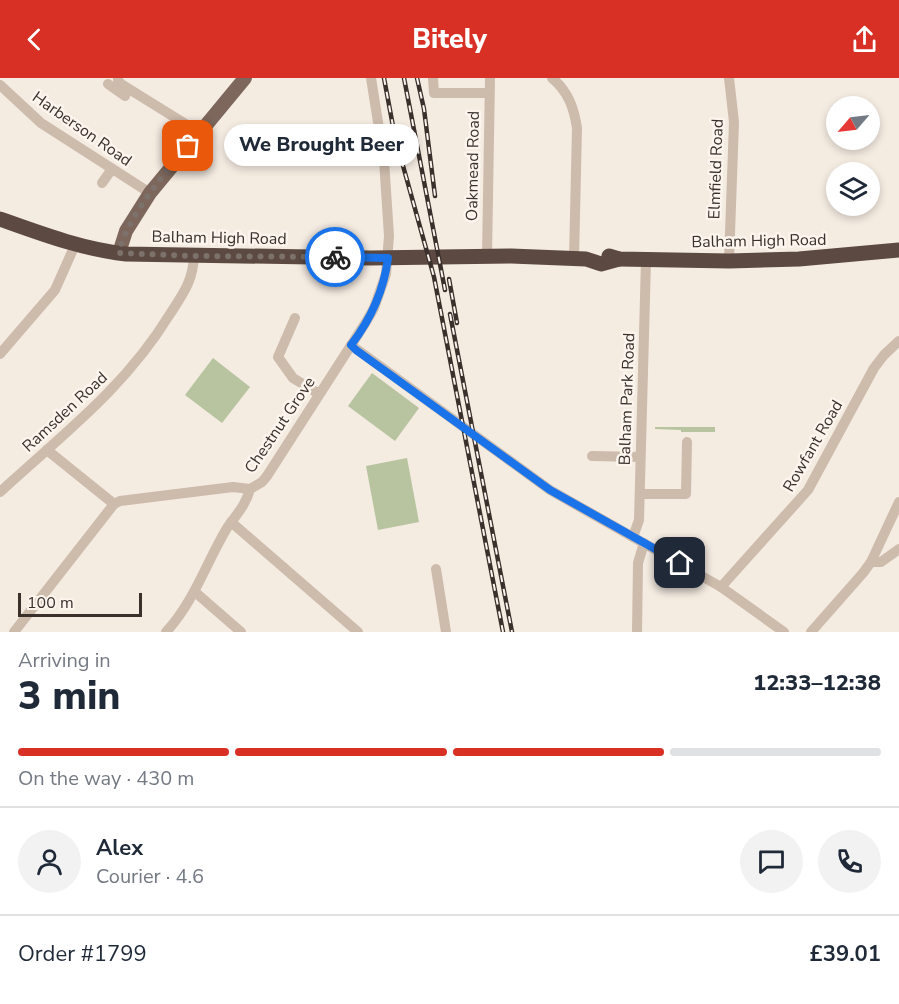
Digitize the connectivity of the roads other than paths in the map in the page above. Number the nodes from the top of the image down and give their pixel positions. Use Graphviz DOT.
graph roads {
  1 [pos="245,78"];
  2 [pos="371,78"];
  3 [pos="433,78"];
  4 [pos="490,78"];
  5 [pos="552,78"];
  6 [pos="729,78"];
  7 [pos="0,85"];
  8 [pos="118,86"];
  9 [pos="489,93"];
  10 [pos="200,133"];
  11 [pos="112,169"];
  12 [pos="102,183"];
  13 [pos="150,193"];
  14 [pos="0,219"];
  15 [pos="75,245"];
  16 [pos="899,250"];
  17 [pos="119,253"];
  18 [pos="487,255"];
  19 [pos="194,256"];
  20 [pos="388,258"];
  21 [pos="580,259"];
  22 [pos="646,260"];
  23 [pos="729,261"];
  24 [pos="295,318"];
  25 [pos="899,341"];
  26 [pos="351,345"];
  27 [pos="0,354"];
  28 [pos="319,394"];
  29 [pos="687,442"];
  30 [pos="47,450"];
  31 [pos="592,456"];
  32 [pos="640,457"];
  33 [pos="250,489"];
  34 [pos="0,492"];
  35 [pos="640,494"];
  36 [pos="899,502"];
  37 [pos="114,504"];
  38 [pos="231,522"];
  39 [pos="633,537"];
  40 [pos="644,543"];
  41 [pos="899,549"];
  42 [pos="871,562"];
  43 [pos="436,568"];
  44 [pos="721,587"];
  45 [pos="195,592"];
  46 [pos="14,632"];
  47 [pos="166,632"];
  48 [pos="241,632"];
  49 [pos="358,632"];
  50 [pos="446,632"];
  51 [pos="637,632"];
  52 [pos="784,632"];
  53 [pos="811,632"];
  1 -- 10 [label="main road"];
  2 -- 20 [label="street, Chestnut Grove"];
  3 -- 9 [label="street"];
  4 -- 9 [label="street, Oakmead Road"];
  5 -- 21 [label="street"];
  6 -- 23 [label="street, Elmfield Road"];
  7 -- 11 [label="street, Harberson Road"];
  8 -- 10 [label="street"];
  9 -- 18 [label="street, Oakmead Road"];
  10 -- 13 [label="main road"];
  11 -- 12 [label="street"];
  11 -- 13 [label="street, Harberson Road"];
  13 -- 17 [label="main road"];
  14 -- 15 [label="highway, Balham High Road"];
  15 -- 17 [label="highway, Balham High Road"];
  15 -- 27 [label="street"];
  16 -- 23 [label="highway, Balham High Road"];
  17 -- 19 [label="highway, Balham High Road"];
  18 -- 20 [label="highway, Balham High Road"];
  18 -- 21 [label="highway, Balham High Road"];
  19 -- 20 [label="highway, Balham High Road"];
  19 -- 30 [label="street, Ramsden Road"];
  20 -- 26 [label="street, Chestnut Grove"];
  21 -- 22 [label="highway, Balham High Road"];
  22 -- 23 [label="highway, Balham High Road"];
  22 -- 32 [label="street, Balham Park Road"];
  24 -- 28 [label="street"];
  25 -- 44 [label="street, Rowfant Road"];
  26 -- 28 [label="street, Chestnut Grove"];
  26 -- 39 [label="street"];
  28 -- 33 [label="street, Chestnut Grove"];
  29 -- 35 [label="street"];
  30 -- 34 [label="street, Ramsden Road"];
  30 -- 37 [label="street"];
  31 -- 32 [label="street"];
  32 -- 35 [label="street, Balham Park Road"];
  33 -- 37 [label="street"];
  33 -- 38 [label="street, Chestnut Grove"];
  35 -- 39 [label="street, Balham Park Road"];
  36 -- 42 [label="street"];
  37 -- 46 [label="street"];
  38 -- 45 [label="street, Chestnut Grove"];
  38 -- 49 [label="street"];
  39 -- 40 [label="street"];
  40 -- 44 [label="street"];
  40 -- 51 [label="street"];
  41 -- 42 [label="street"];
  42 -- 53 [label="street"];
  43 -- 50 [label="street"];
  44 -- 52 [label="street"];
  45 -- 47 [label="street, Chestnut Grove"];
  45 -- 48 [label="street"];
}
